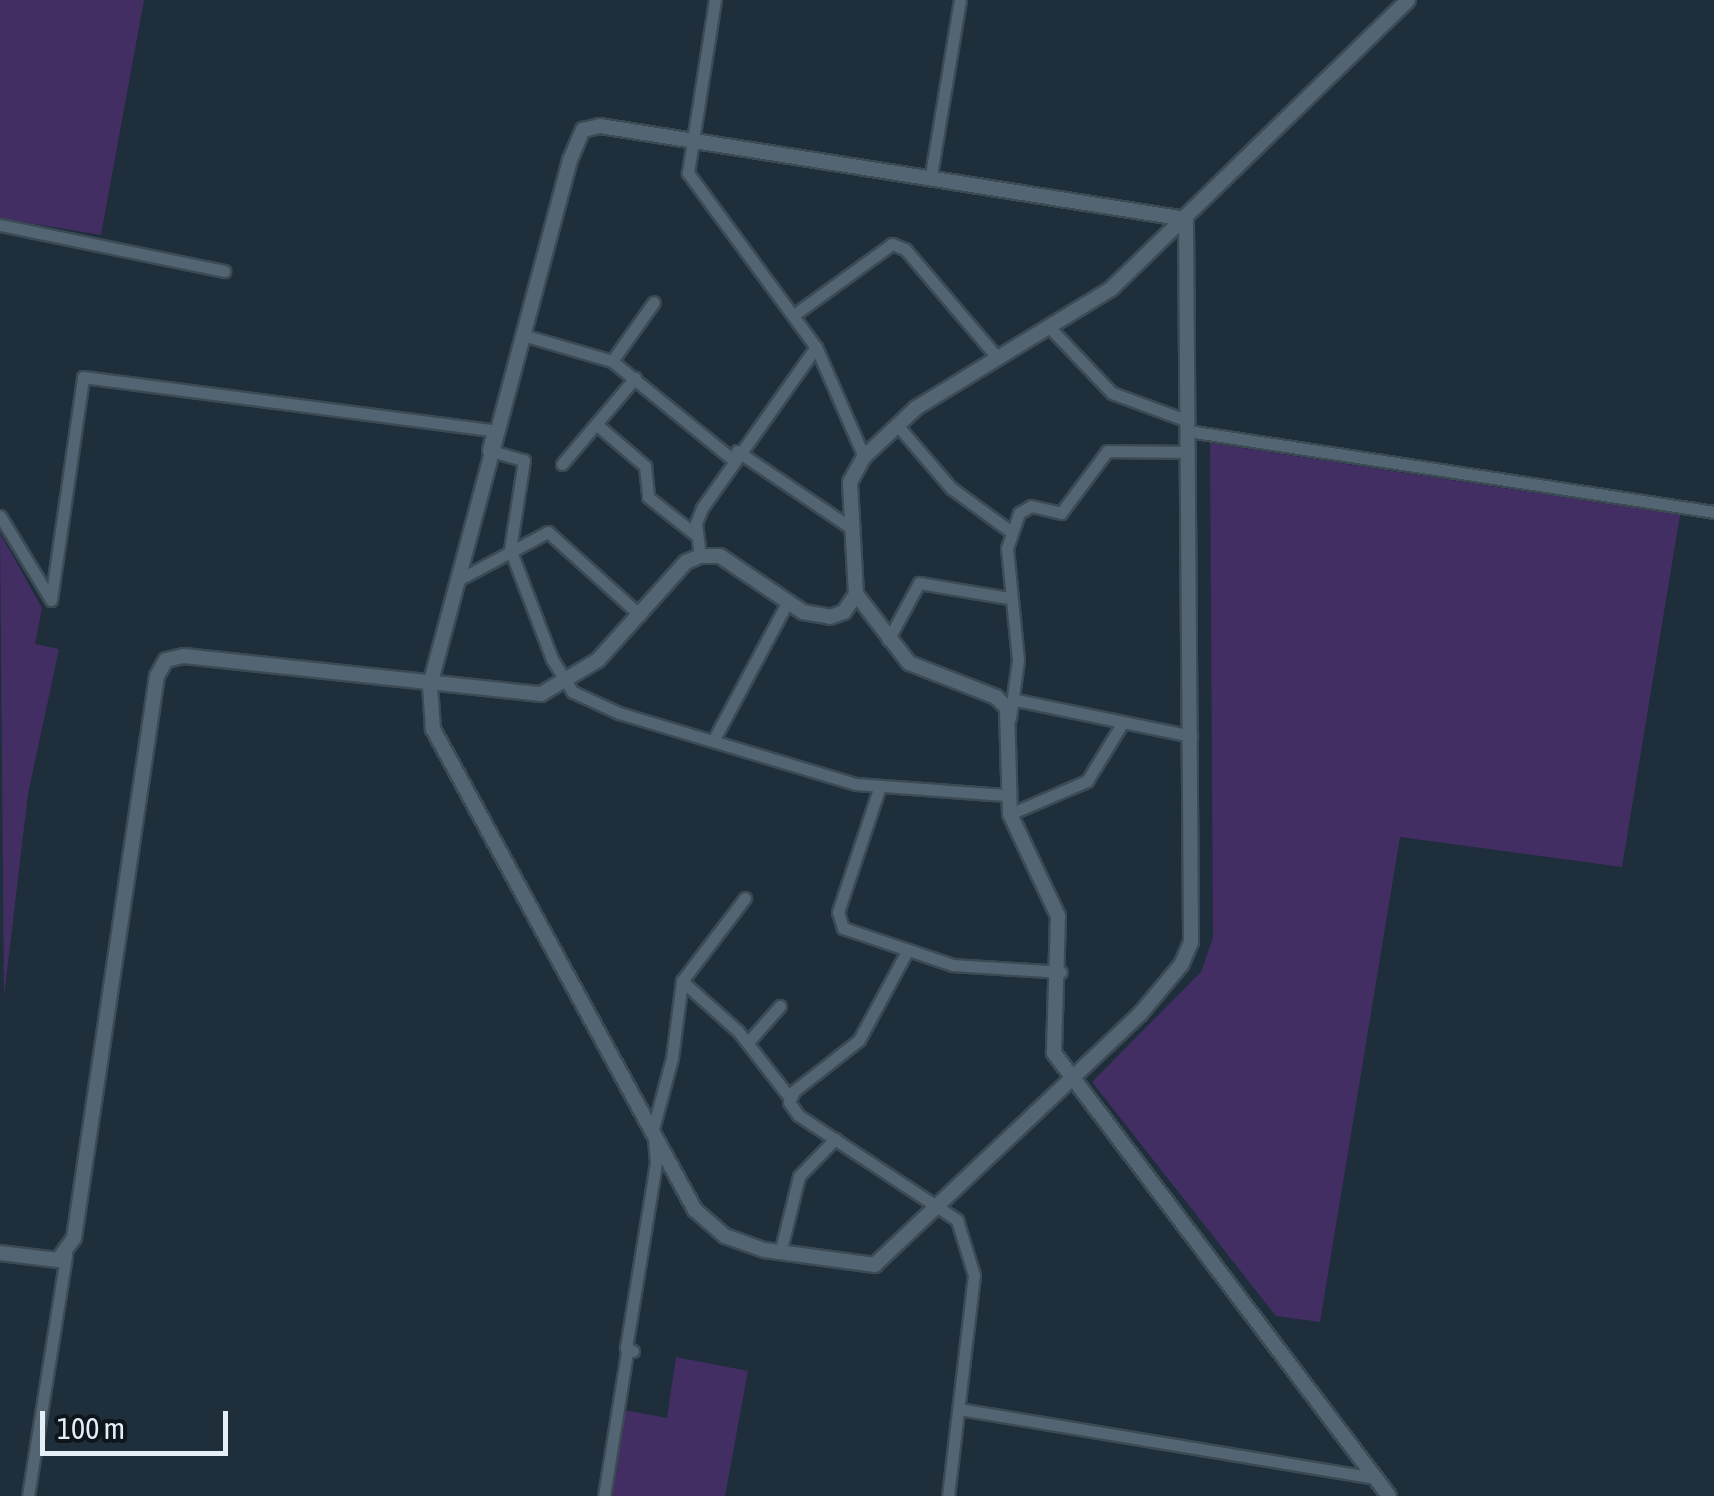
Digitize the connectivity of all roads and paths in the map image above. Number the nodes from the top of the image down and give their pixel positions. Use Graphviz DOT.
graph roads {
  1 [pos="715,0"];
  2 [pos="960,0"];
  3 [pos="1408,0"];
  4 [pos="692,141"];
  5 [pos="931,175"];
  6 [pos="1186,220"];
  7 [pos="0,225"];
  8 [pos="224,271"];
  9 [pos="654,302"];
  10 [pos="795,314"];
  11 [pos="1051,329"];
  12 [pos="523,335"];
  13 [pos="816,346"];
  14 [pos="997,356"];
  15 [pos="612,361"];
  16 [pos="635,378"];
  17 [pos="596,424"];
  18 [pos="898,426"];
  19 [pos="1188,426"];
  20 [pos="492,451"];
  21 [pos="1188,452"];
  22 [pos="734,455"];
  23 [pos="864,457"];
  24 [pos="562,464"];
  25 [pos="1714,512"];
  26 [pos="0,516"];
  27 [pos="851,528"];
  28 [pos="1010,531"];
  29 [pos="696,535"];
  30 [pos="510,550"];
  31 [pos="700,556"];
  32 [pos="458,580"];
  33 [pos="856,594"];
  34 [pos="1009,598"];
  35 [pos="788,601"];
  36 [pos="640,615"];
  37 [pos="888,640"];
  38 [pos="565,684"];
  39 [pos="430,685"];
  40 [pos="1016,700"];
  41 [pos="1010,718"];
  42 [pos="1123,722"];
  43 [pos="1191,736"];
  44 [pos="714,741"];
  45 [pos="879,789"];
  46 [pos="1005,795"];
  47 [pos="1010,814"];
  48 [pos="745,898"];
  49 [pos="906,953"];
  50 [pos="1061,972"];
  51 [pos="682,981"];
  52 [pos="780,1006"];
  53 [pos="748,1042"];
  54 [pos="1074,1081"];
  55 [pos="790,1098"];
  56 [pos="652,1129"];
  57 [pos="835,1139"];
  58 [pos="940,1204"];
  59 [pos="0,1252"];
  60 [pos="780,1253"];
  61 [pos="66,1254"];
  62 [pos="958,1409"];
  63 [pos="1375,1478"];
  64 [pos="28,1496"];
  65 [pos="604,1496"];
  66 [pos="948,1496"];
  67 [pos="1388,1496"];
  1 -- 4 [label="street"];
  2 -- 5 [label="street"];
  3 -- 6 [label="street"];
  4 -- 5 [label="street"];
  4 -- 10 [label="street"];
  4 -- 12 [label="street"];
  5 -- 6 [label="street"];
  6 -- 11 [label="street"];
  6 -- 19 [label="street"];
  7 -- 8 [label="street"];
  9 -- 15 [label="street"];
  10 -- 13 [label="street"];
  10 -- 14 [label="street"];
  11 -- 14 [label="street"];
  11 -- 19 [label="street"];
  12 -- 15 [label="street"];
  12 -- 20 [label="street"];
  13 -- 22 [label="street"];
  13 -- 23 [label="street"];
  14 -- 18 [label="street"];
  15 -- 16 [label="street"];
  16 -- 17 [label="street"];
  16 -- 22 [label="street"];
  17 -- 24 [label="street"];
  17 -- 29 [label="street"];
  18 -- 23 [label="street"];
  18 -- 28 [label="street"];
  19 -- 21 [label="street"];
  19 -- 25 [label="street"];
  20 -- 26 [label="street"];
  20 -- 30 [label="street"];
  20 -- 32 [label="street"];
  21 -- 28 [label="street"];
  21 -- 43 [label="street"];
  22 -- 27 [label="street"];
  22 -- 29 [label="street"];
  23 -- 27 [label="street"];
  27 -- 33 [label="street"];
  28 -- 34 [label="street"];
  29 -- 31 [label="street"];
  30 -- 32 [label="street"];
  30 -- 36 [label="street"];
  30 -- 38 [label="street"];
  31 -- 35 [label="street"];
  31 -- 36 [label="street"];
  32 -- 39 [label="street"];
  33 -- 35 [label="street"];
  33 -- 37 [label="street"];
  34 -- 37 [label="street"];
  34 -- 40 [label="street"];
  35 -- 44 [label="street"];
  36 -- 38 [label="street"];
  37 -- 41 [label="street"];
  38 -- 39 [label="street"];
  38 -- 44 [label="street"];
  39 -- 56 [label="street"];
  39 -- 61 [label="street"];
  40 -- 41 [label="street"];
  40 -- 42 [label="street"];
  41 -- 46 [label="street"];
  42 -- 43 [label="street"];
  42 -- 47 [label="street"];
  43 -- 54 [label="street"];
  44 -- 45 [label="street"];
  45 -- 46 [label="street"];
  45 -- 49 [label="street"];
  46 -- 47 [label="street"];
  47 -- 50 [label="street"];
  48 -- 51 [label="street"];
  49 -- 50 [label="street"];
  49 -- 55 [label="street"];
  50 -- 54 [label="street"];
  51 -- 53 [label="street"];
  51 -- 56 [label="street"];
  52 -- 53 [label="street"];
  53 -- 55 [label="street"];
  54 -- 58 [label="street"];
  54 -- 63 [label="street"];
  55 -- 57 [label="street"];
  56 -- 60 [label="street"];
  56 -- 65 [label="street"];
  57 -- 58 [label="street"];
  57 -- 60 [label="street"];
  58 -- 60 [label="street"];
  58 -- 62 [label="street"];
  59 -- 61 [label="street"];
  61 -- 64 [label="street"];
  62 -- 63 [label="street"];
  62 -- 66 [label="street"];
  63 -- 67 [label="street"];
}
